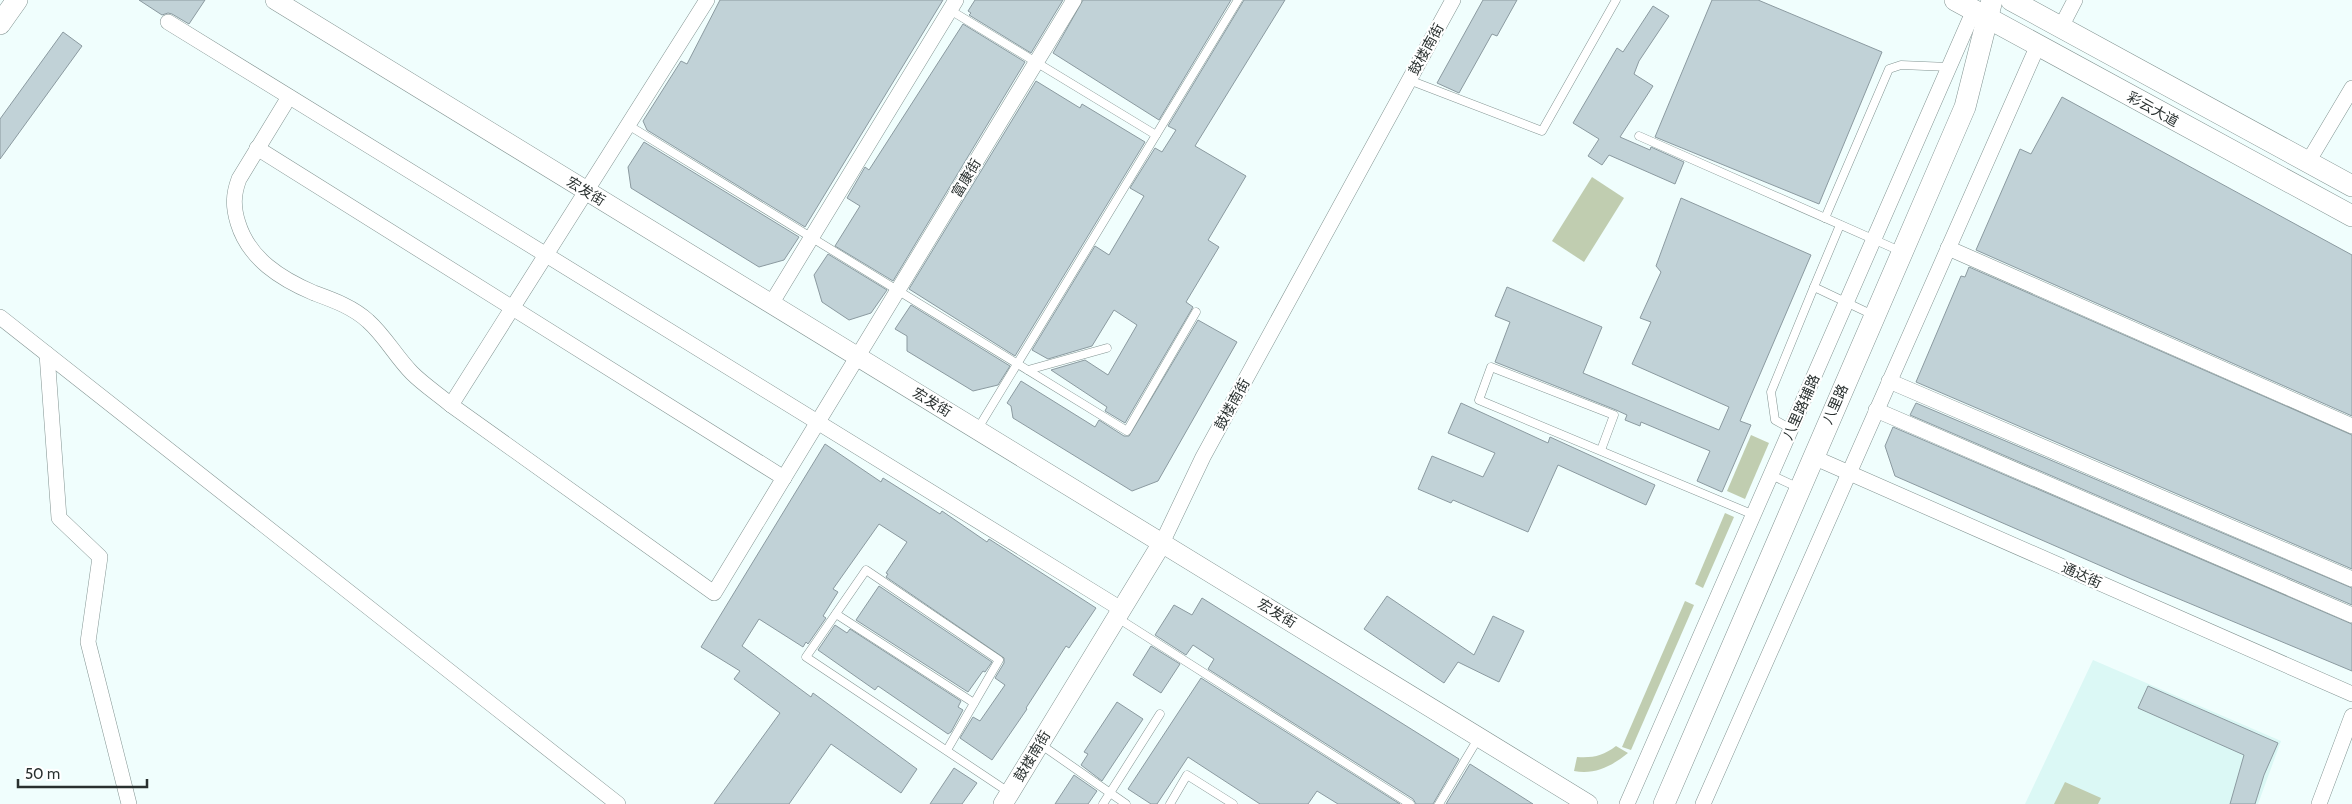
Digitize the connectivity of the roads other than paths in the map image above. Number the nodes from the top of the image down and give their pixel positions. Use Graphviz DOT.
graph roads {
  1 [pos="17,0"];
  2 [pos="275,0"];
  3 [pos="707,0"];
  4 [pos="1074,0"];
  5 [pos="1238,0"];
  6 [pos="1453,0"];
  7 [pos="1616,0"];
  8 [pos="1955,0"];
  9 [pos="2011,0"];
  10 [pos="2075,0"];
  11 [pos="953,5"];
  12 [pos="1985,9"];
  13 [pos="168,22"];
  14 [pos="0,24"];
  15 [pos="2061,28"];
  16 [pos="2038,45"];
  17 [pos="1037,62"];
  18 [pos="1949,68"];
  19 [pos="1409,80"];
  20 [pos="2352,88"];
  21 [pos="289,97"];
  22 [pos="628,125"];
  23 [pos="1156,135"];
  24 [pos="1639,136"];
  25 [pos="257,148"];
  26 [pos="2308,162"];
  27 [pos="2352,186"];
  28 [pos="586,191"];
  29 [pos="2352,216"];
  30 [pos="1825,218"];
  31 [pos="1840,225"];
  32 [pos="812,237"];
  33 [pos="1874,240"];
  34 [pos="1948,248"];
  35 [pos="1902,252"];
  36 [pos="546,255"];
  37 [pos="1814,286"];
  38 [pos="898,290"];
  39 [pos="1846,302"];
  40 [pos="771,304"];
  41 [pos="512,308"];
  42 [pos="1196,312"];
  43 [pos="1874,316"];
  44 [pos="0,317"];
  45 [pos="1107,348"];
  46 [pos="47,354"];
  47 [pos="858,357"];
  48 [pos="1017,363"];
  49 [pos="1028,370"];
  50 [pos="1889,381"];
  51 [pos="451,404"];
  52 [pos="1876,410"];
  53 [pos="818,422"];
  54 [pos="2352,426"];
  55 [pos="1791,429"];
  56 [pos="977,430"];
  57 [pos="1600,450"];
  58 [pos="1813,457"];
  59 [pos="1848,472"];
  60 [pos="1771,475"];
  61 [pos="784,478"];
  62 [pos="1799,488"];
  63 [pos="1754,515"];
  64 [pos="1162,543"];
  65 [pos="2352,579"];
  66 [pos="1119,613"];
  67 [pos="836,614"];
  68 [pos="2352,615"];
  69 [pos="2352,694"];
  70 [pos="974,703"];
  71 [pos="1160,714"];
  72 [pos="2352,716"];
  73 [pos="1480,737"];
  74 [pos="1040,744"];
  75 [pos="946,750"];
  76 [pos="1110,792"];
  77 [pos="1006,798"];
  78 [pos="128,804"];
  79 [pos="618,804"];
  80 [pos="1103,804"];
  81 [pos="1126,804"];
  82 [pos="1170,804"];
  83 [pos="1232,804"];
  84 [pos="1410,804"];
  85 [pos="1439,804"];
  86 [pos="1588,804"];
  87 [pos="1627,804"];
  88 [pos="1664,804"];
  89 [pos="1703,804"];
  90 [pos="2319,804"];
  1 -- 14 [label="main road"];
  2 -- 28 [label="street, 宏发街"];
  3 -- 22 [label="street"];
  4 -- 17 [label="street, 富康街"];
  5 -- 23 [label="lane"];
  6 -- 19 [label="street, 鼓楼南街"];
  7 -- 19 [label="lane"];
  8 -- 12 [label="main road, 彩云大道"];
  9 -- 15 [label="main road, 彩云大道"];
  10 -- 15 [label="street"];
  11 -- 17 [label="lane"];
  11 -- 32 [label="street"];
  12 -- 16 [label="main road, 彩云大道"];
  12 -- 18 [label="street, 八里路辅路"];
  12 -- 35 [label="main road, 八里路"];
  13 -- 21 [label="street"];
  15 -- 26 [label="main road, 彩云大道"];
  16 -- 29 [label="main road, 彩云大道"];
  16 -- 34 [label="street"];
  17 -- 23 [label="lane"];
  17 -- 38 [label="street, 富康街"];
  18 -- 30 [label="lane"];
  18 -- 33 [label="street, 八里路辅路"];
  19 -- 64 [label="street, 鼓楼南街"];
  20 -- 26 [label="street"];
  21 -- 25 [label="street"];
  21 -- 36 [label="street"];
  22 -- 28 [label="street"];
  22 -- 32 [label="lane"];
  23 -- 48 [label="lane"];
  24 -- 30 [label="lane"];
  25 -- 41 [label="street"];
  25 -- 51 [label="street"];
  26 -- 27 [label="main road, 彩云大道"];
  28 -- 36 [label="street"];
  28 -- 40 [label="street, 宏发街"];
  30 -- 31 [label="lane"];
  31 -- 33 [label="lane"];
  31 -- 37 [label="lane"];
  32 -- 38 [label="lane"];
  32 -- 40 [label="street"];
  33 -- 35 [label="lane"];
  33 -- 39 [label="street, 八里路辅路"];
  34 -- 50 [label="street"];
  34 -- 54 [label="street"];
  35 -- 43 [label="main road, 八里路"];
  36 -- 41 [label="street"];
  36 -- 53 [label="street"];
  37 -- 39 [label="lane"];
  37 -- 55 [label="lane"];
  38 -- 47 [label="street, 富康街"];
  38 -- 48 [label="lane"];
  39 -- 43 [label="lane"];
  39 -- 55 [label="street, 八里路辅路"];
  40 -- 47 [label="street, 宏发街"];
  41 -- 51 [label="street"];
  41 -- 61 [label="street"];
  42 -- 49 [label="lane"];
  43 -- 58 [label="main road, 八里路"];
  44 -- 46 [label="street"];
  45 -- 49 [label="lane"];
  46 -- 78 [label="street"];
  46 -- 79 [label="street"];
  47 -- 53 [label="street, 富康街"];
  47 -- 56 [label="street, 宏发街"];
  48 -- 49 [label="lane"];
  48 -- 56 [label="lane"];
  50 -- 52 [label="street"];
  50 -- 65 [label="street"];
  51 -- 61 [label="street, 富康街"];
  52 -- 59 [label="street"];
  52 -- 68 [label="street"];
  53 -- 61 [label="street, 富康街"];
  53 -- 66 [label="street"];
  55 -- 60 [label="street, 八里路辅路"];
  56 -- 64 [label="street, 宏发街"];
  57 -- 57 [label="lane"];
  57 -- 63 [label="lane"];
  58 -- 59 [label="street, 通达街"];
  58 -- 62 [label="main road, 八里路"];
  59 -- 69 [label="street, 通达街"];
  59 -- 89 [label="street"];
  60 -- 62 [label="lane"];
  60 -- 63 [label="street, 八里路辅路"];
  62 -- 88 [label="main road, 八里路"];
  63 -- 87 [label="street, 八里路辅路"];
  64 -- 66 [label="street, 鼓楼南街"];
  64 -- 73 [label="street, 宏发街"];
  66 -- 74 [label="street, 鼓楼南街"];
  66 -- 84 [label="lane"];
  67 -- 70 [label="lane"];
  67 -- 70 [label="lane"];
  67 -- 75 [label="lane"];
  70 -- 75 [label="lane"];
  71 -- 76 [label="lane"];
  72 -- 90 [label="street"];
  73 -- 85 [label="lane"];
  73 -- 86 [label="street, 宏发街"];
  74 -- 76 [label="lane"];
  74 -- 77 [label="street, 鼓楼南街"];
  75 -- 77 [label="lane"];
  76 -- 80 [label="lane"];
  76 -- 81 [label="lane"];
  82 -- 83 [label="lane"];
}
